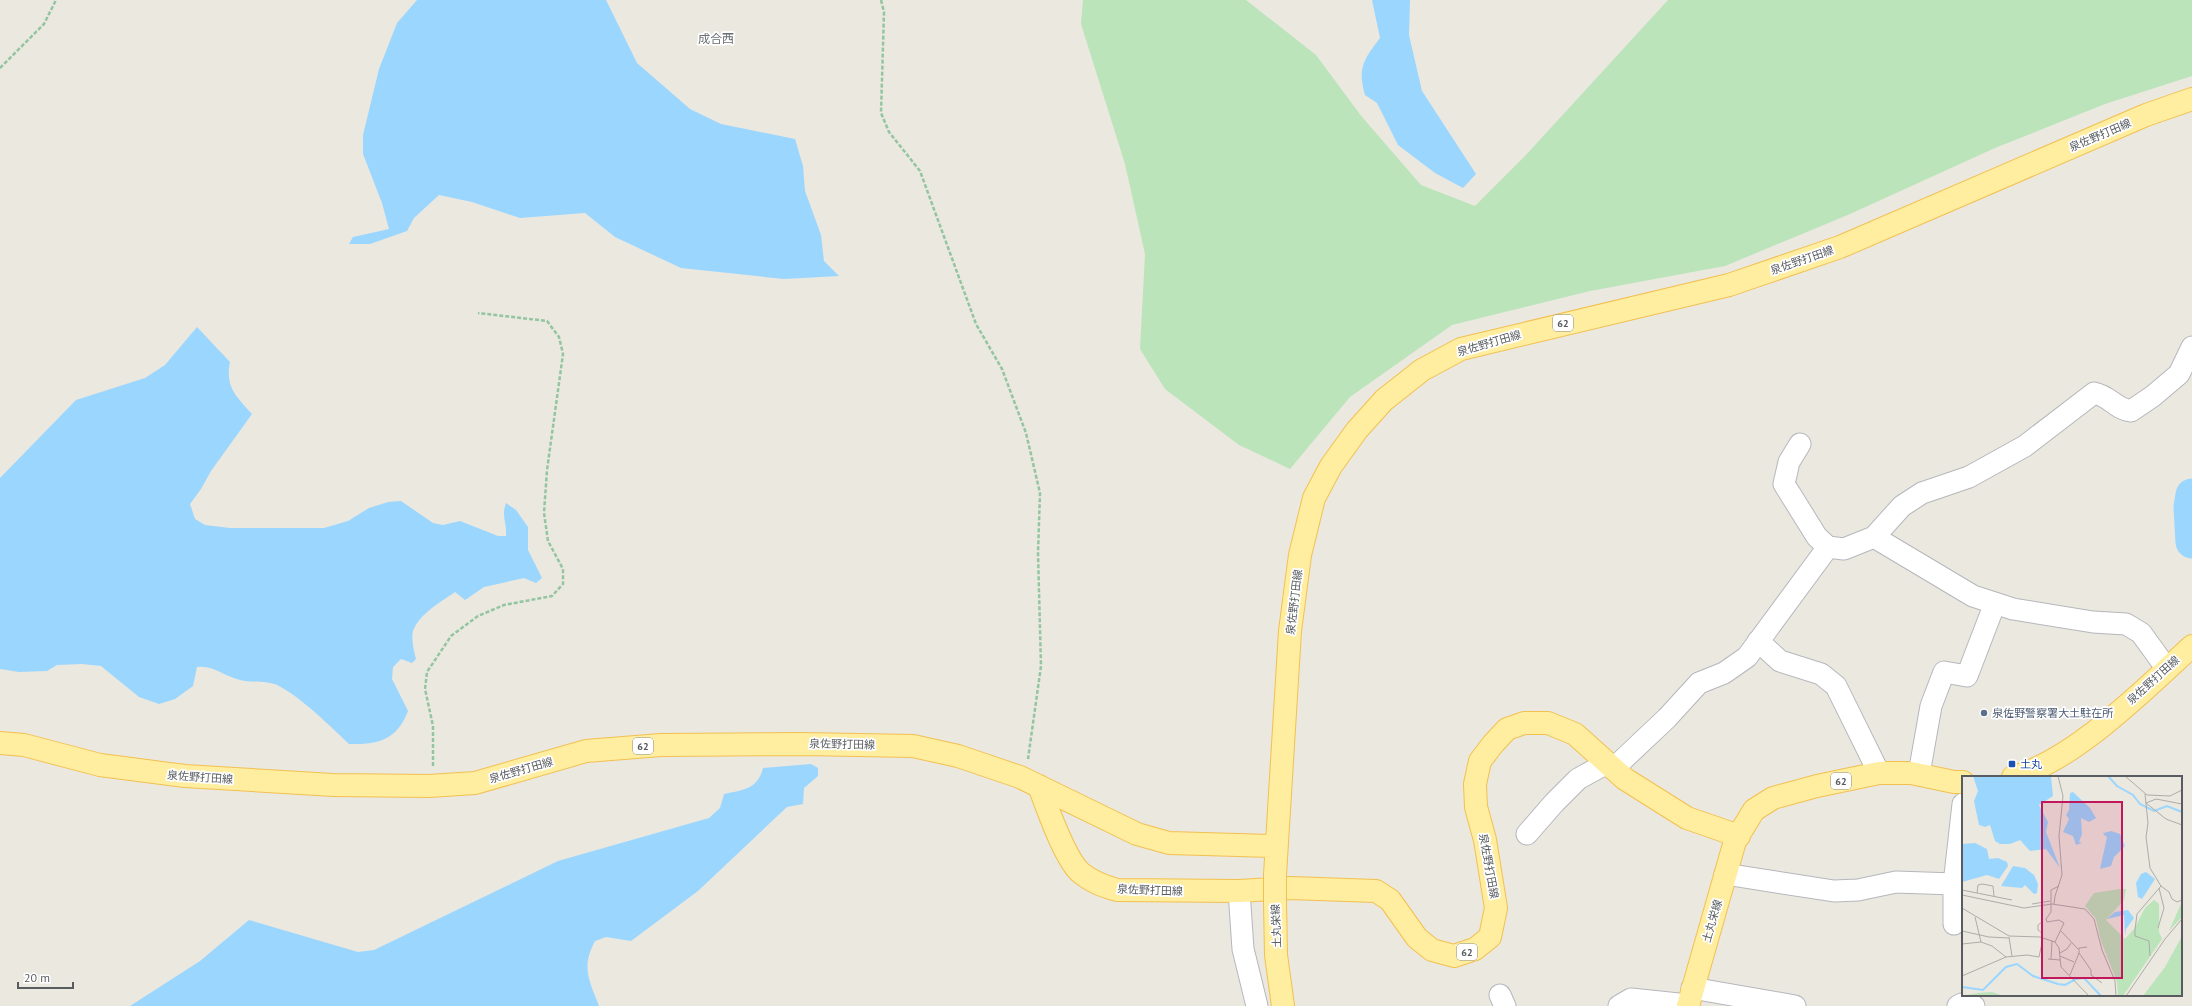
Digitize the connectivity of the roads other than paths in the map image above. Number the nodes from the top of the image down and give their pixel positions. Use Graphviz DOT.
graph roads {
  1 [pos="2192,99"];
  2 [pos="2192,347"];
  3 [pos="1800,444"];
  4 [pos="1874,537"];
  5 [pos="1828,547"];
  6 [pos="1995,603"];
  7 [pos="1758,641"];
  8 [pos="2192,646"];
  9 [pos="2167,669"];
  10 [pos="0,743"];
  11 [pos="1610,766"];
  12 [pos="1879,773"];
  13 [pos="1919,774"];
  14 [pos="2015,776"];
  15 [pos="1962,782"];
  16 [pos="1033,783"];
  17 [pos="1962,813"];
  18 [pos="1528,834"];
  19 [pos="1738,836"];
  20 [pos="1276,846"];
  21 [pos="1726,874"];
  22 [pos="1954,884"];
  23 [pos="1239,891"];
  24 [pos="1954,924"];
  25 [pos="1689,1000"];
  26 [pos="1256,1006"];
  27 [pos="1283,1006"];
  28 [pos="1619,1006"];
  29 [pos="1795,1006"];
  30 [pos="1958,1006"];
  31 [pos="1974,1006"];
  1 -- 20 [label="main road, 泉佐野打田線 / 62"];
  2 -- 4 [label="street"];
  3 -- 5 [label="street"];
  4 -- 5 [label="street"];
  4 -- 6 [label="street"];
  5 -- 7 [label="street"];
  6 -- 9 [label="street"];
  6 -- 13 [label="street"];
  7 -- 11 [label="street"];
  7 -- 12 [label="street"];
  8 -- 9 [label="main road, 泉佐野打田線"];
  9 -- 14 [label="main road, 泉佐野打田線"];
  10 -- 16 [label="main road, 泉佐野打田線 / 62"];
  11 -- 18 [label="street"];
  11 -- 19 [label="main road, 泉佐野打田線 / 62"];
  11 -- 23 [label="main road, 泉佐野打田線 / 62"];
  12 -- 13 [label="main road, 62"];
  12 -- 19 [label="main road, 62"];
  13 -- 15 [label="main road, 62"];
  16 -- 20 [label="main road, 泉佐野打田線 / 62"];
  16 -- 23 [label="main road, 泉佐野打田線 / 62"];
  17 -- 22 [label="street"];
  19 -- 21 [label="main road, 土丸栄線"];
  20 -- 27 [label="main road, 土丸栄線, bridge"];
  21 -- 22 [label="street"];
  21 -- 25 [label="main road, 土丸栄線"];
  22 -- 24 [label="street"];
  23 -- 26 [label="street"];
  25 -- 28 [label="street"];
  25 -- 29 [label="street"];
  30 -- 31 [label="street"];
}
